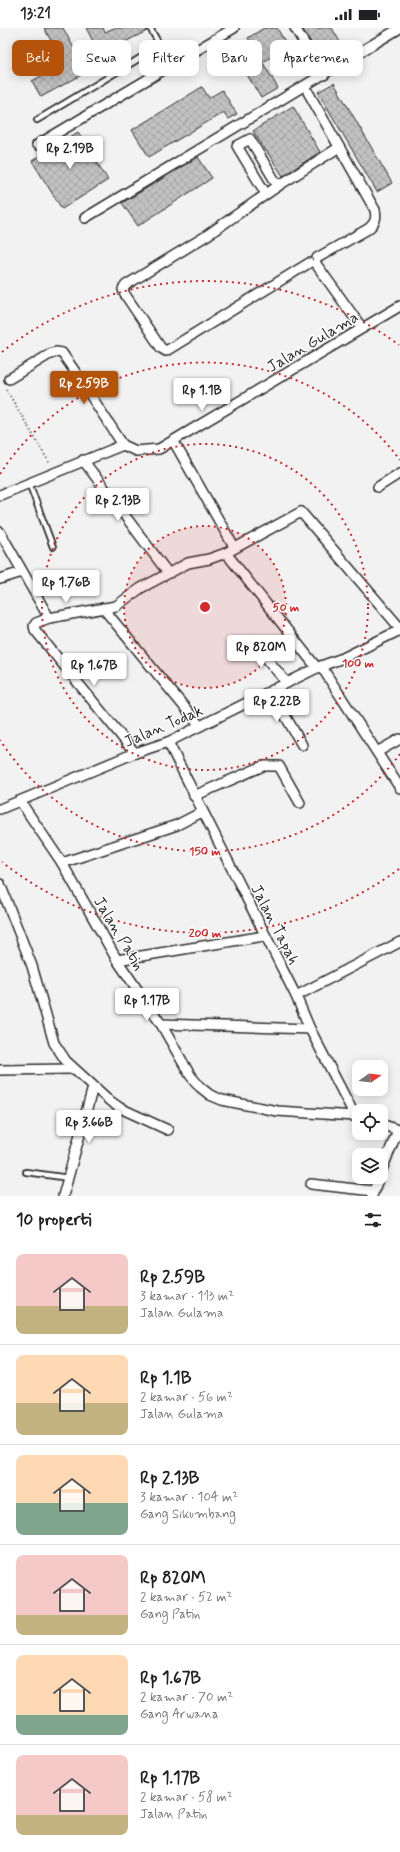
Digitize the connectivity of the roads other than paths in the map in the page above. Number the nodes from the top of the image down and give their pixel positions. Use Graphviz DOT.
graph roads {
  1 [pos="150,28"];
  2 [pos="234,28"];
  3 [pos="295,28"];
  4 [pos="394,30"];
  5 [pos="157,40"];
  6 [pos="302,40"];
  7 [pos="199,48"];
  8 [pos="363,50"];
  9 [pos="139,59"];
  10 [pos="150,76"];
  11 [pos="322,76"];
  12 [pos="308,92"];
  13 [pos="36,120"];
  14 [pos="38,145"];
  15 [pos="338,148"];
  16 [pos="278,186"];
  17 [pos="266,194"];
  18 [pos="85,218"];
  19 [pos="314,262"];
  20 [pos="400,306"];
  21 [pos="362,328"];
  22 [pos="9,379"];
  23 [pos="174,442"];
  24 [pos="123,445"];
  25 [pos="83,460"];
  26 [pos="400,474"];
  27 [pos="29,483"];
  28 [pos="378,487"];
  29 [pos="0,495"];
  30 [pos="0,532"];
  31 [pos="53,547"];
  32 [pos="234,547"];
  33 [pos="226,553"];
  34 [pos="22,572"];
  35 [pos="168,573"];
  36 [pos="0,579"];
  37 [pos="103,608"];
  38 [pos="49,618"];
  39 [pos="400,629"];
  40 [pos="252,641"];
  41 [pos="319,667"];
  42 [pos="287,683"];
  43 [pos="271,691"];
  44 [pos="200,726"];
  45 [pos="400,739"];
  46 [pos="168,742"];
  47 [pos="302,745"];
  48 [pos="377,752"];
  49 [pos="135,753"];
  50 [pos="400,788"];
  51 [pos="194,796"];
  52 [pos="20,802"];
  53 [pos="300,803"];
  54 [pos="0,809"];
  55 [pos="202,812"];
  56 [pos="62,864"];
  57 [pos="0,884"];
  58 [pos="264,936"];
  59 [pos="398,943"];
  60 [pos="400,953"];
  61 [pos="117,960"];
  62 [pos="296,996"];
  63 [pos="161,1024"];
  64 [pos="310,1029"];
  65 [pos="73,1069"];
  66 [pos="0,1070"];
  67 [pos="93,1086"];
  68 [pos="352,1108"];
  69 [pos="352,1117"];
  70 [pos="388,1126"];
  71 [pos="168,1130"];
  72 [pos="399,1130"];
  73 [pos="388,1156"];
  74 [pos="26,1172"];
  75 [pos="69,1178"];
  76 [pos="311,1184"];
  77 [pos="376,1184"];
  78 [pos="372,1194"];
  79 [pos="63,1196"];
  1 -- 5 [label="lane"];
  2 -- 7 [label="street"];
  3 -- 6 [label="street"];
  4 -- 8 [label="street"];
  9 -- 13 [label="lane"];
  10 -- 14 [label="street"];
  11 -- 18 [label="street"];
  12 -- 15 [label="street"];
  15 -- 16 [label="street"];
  15 -- 19 [label="street"];
  16 -- 17 [label="street"];
  16 -- 17 [label="street"];
  17 -- 19 [label="street"];
  19 -- 21 [label="street"];
  20 -- 21 [label="street, Jalan Gulama"];
  21 -- 23 [label="street, Jalan Gulama"];
  22 -- 24 [label="street"];
  23 -- 24 [label="street, Jalan Gulama"];
  23 -- 32 [label="street"];
  24 -- 25 [label="street"];
  25 -- 27 [label="street"];
  25 -- 35 [label="street"];
  26 -- 28 [label="street"];
  27 -- 29 [label="street"];
  27 -- 31 [label="lane"];
  30 -- 34 [label="street"];
  32 -- 33 [label="street"];
  32 -- 39 [label="street"];
  33 -- 35 [label="street"];
  33 -- 41 [label="street"];
  34 -- 36 [label="street"];
  34 -- 38 [label="street"];
  35 -- 37 [label="street"];
  37 -- 38 [label="street"];
  37 -- 44 [label="street"];
  38 -- 49 [label="street"];
  39 -- 41 [label="street, Jalan Todak"];
  40 -- 42 [label="street"];
  41 -- 42 [label="street, Jalan Todak"];
  41 -- 48 [label="street"];
  42 -- 43 [label="street, Jalan Todak"];
  43 -- 44 [label="street, Jalan Todak"];
  43 -- 47 [label="street"];
  44 -- 46 [label="street, Jalan Todak"];
  45 -- 48 [label="street"];
  46 -- 49 [label="street, Jalan Todak"];
  46 -- 51 [label="street, Jalan Tapah"];
  48 -- 50 [label="street"];
  49 -- 52 [label="street, Jalan Todak"];
  51 -- 53 [label="street"];
  51 -- 55 [label="street, Jalan Tapah"];
  52 -- 54 [label="street, Jalan Todak"];
  52 -- 56 [label="street, Jalan Patin"];
  55 -- 56 [label="street"];
  55 -- 58 [label="street, Jalan Tapah"];
  56 -- 61 [label="street, Jalan Patin"];
  57 -- 65 [label="street"];
  58 -- 61 [label="street"];
  58 -- 62 [label="street, Jalan Tapah"];
  59 -- 60 [label="street"];
  59 -- 62 [label="street"];
  61 -- 63 [label="street, Jalan Patin"];
  62 -- 64 [label="street, Jalan Tapah"];
  63 -- 64 [label="street"];
  63 -- 69 [label="street, Jalan Patin"];
  64 -- 68 [label="street, Jalan Tapah"];
  65 -- 66 [label="street"];
  65 -- 67 [label="street"];
  67 -- 71 [label="street"];
  67 -- 75 [label="street"];
  70 -- 72 [label="street"];
  72 -- 73 [label="street"];
  74 -- 75 [label="lane"];
  75 -- 79 [label="street"];
  76 -- 78 [label="street"];
  77 -- 78 [label="street"];
}
